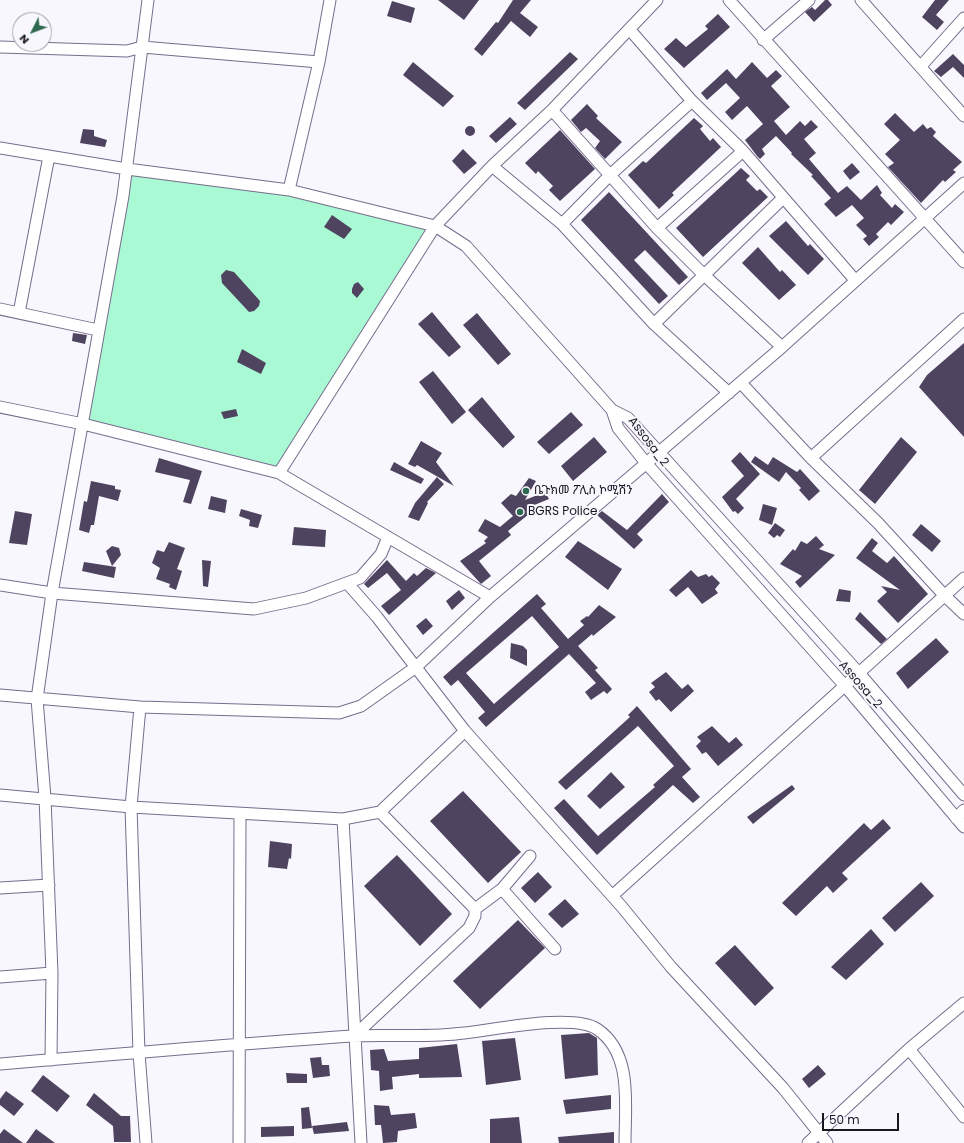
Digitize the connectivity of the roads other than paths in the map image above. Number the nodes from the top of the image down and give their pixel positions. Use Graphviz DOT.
graph roads {
  1 [pos="148,0"];
  2 [pos="330,0"];
  3 [pos="657,0"];
  4 [pos="729,0"];
  5 [pos="809,0"];
  6 [pos="861,0"];
  7 [pos="964,18"];
  8 [pos="630,30"];
  9 [pos="763,40"];
  10 [pos="0,47"];
  11 [pos="142,48"];
  12 [pos="319,62"];
  13 [pos="921,66"];
  14 [pos="692,101"];
  15 [pos="552,110"];
  16 [pos="964,116"];
  17 [pos="0,148"];
  18 [pos="743,151"];
  19 [pos="48,156"];
  20 [pos="492,166"];
  21 [pos="127,169"];
  22 [pos="610,175"];
  23 [pos="964,183"];
  24 [pos="289,190"];
  25 [pos="783,198"];
  26 [pos="924,220"];
  27 [pos="562,224"];
  28 [pos="435,226"];
  29 [pos="656,228"];
  30 [pos="964,262"];
  31 [pos="703,274"];
  32 [pos="855,280"];
  33 [pos="0,309"];
  34 [pos="19,313"];
  35 [pos="964,319"];
  36 [pos="654,324"];
  37 [pos="98,330"];
  38 [pos="782,347"];
  39 [pos="741,383"];
  40 [pos="729,393"];
  41 [pos="0,407"];
  42 [pos="612,410"];
  43 [pos="83,424"];
  44 [pos="659,452"];
  45 [pos="811,458"];
  46 [pos="646,463"];
  47 [pos="279,473"];
  48 [pos="388,537"];
  49 [pos="964,578"];
  50 [pos="348,584"];
  51 [pos="0,585"];
  52 [pos="52,593"];
  53 [pos="944,595"];
  54 [pos="490,597"];
  55 [pos="964,614"];
  56 [pos="416,667"];
  57 [pos="859,673"];
  58 [pos="845,686"];
  59 [pos="0,695"];
  60 [pos="37,699"];
  61 [pos="140,707"];
  62 [pos="465,731"];
  63 [pos="0,794"];
  64 [pos="964,795"];
  65 [pos="45,798"];
  66 [pos="131,807"];
  67 [pos="380,812"];
  68 [pos="240,814"];
  69 [pos="960,814"];
  70 [pos="343,819"];
  71 [pos="964,827"];
  72 [pos="530,856"];
  73 [pos="49,885"];
  74 [pos="0,888"];
  75 [pos="502,889"];
  76 [pos="612,896"];
  77 [pos="475,909"];
  78 [pos="555,949"];
  79 [pos="52,973"];
  80 [pos="0,977"];
  81 [pos="964,1003"];
  82 [pos="354,1036"];
  83 [pos="239,1044"];
  84 [pos="909,1049"];
  85 [pos="139,1053"];
  86 [pos="51,1060"];
  87 [pos="0,1064"];
  88 [pos="964,1117"];
  89 [pos="819,1132"];
  90 [pos="146,1143"];
  91 [pos="239,1143"];
  92 [pos="361,1143"];
  93 [pos="625,1143"];
  94 [pos="808,1143"];
  95 [pos="827,1143"];
  1 -- 11 [label="street"];
  2 -- 12 [label="street"];
  3 -- 8 [label="street"];
  4 -- 9 [label="street"];
  5 -- 9 [label="street"];
  6 -- 13 [label="street"];
  7 -- 13 [label="street"];
  8 -- 14 [label="street"];
  8 -- 15 [label="street"];
  9 -- 26 [label="street"];
  10 -- 11 [label="street"];
  11 -- 12 [label="street"];
  11 -- 21 [label="street"];
  12 -- 24 [label="street"];
  13 -- 16 [label="street"];
  14 -- 18 [label="street"];
  14 -- 22 [label="street"];
  15 -- 20 [label="street"];
  15 -- 22 [label="street"];
  17 -- 19 [label="street"];
  18 -- 25 [label="street"];
  18 -- 29 [label="street"];
  19 -- 21 [label="street"];
  19 -- 34 [label="street"];
  20 -- 27 [label="street"];
  20 -- 28 [label="street"];
  21 -- 24 [label="street"];
  21 -- 37 [label="street"];
  22 -- 27 [label="street"];
  22 -- 29 [label="street"];
  23 -- 26 [label="street"];
  24 -- 28 [label="street"];
  25 -- 31 [label="street"];
  25 -- 32 [label="street"];
  26 -- 30 [label="street"];
  26 -- 32 [label="street"];
  27 -- 36 [label="street"];
  28 -- 42 [label="street"];
  28 -- 47 [label="street"];
  29 -- 31 [label="street"];
  31 -- 36 [label="street"];
  31 -- 38 [label="street"];
  32 -- 38 [label="street"];
  33 -- 34 [label="street"];
  34 -- 37 [label="street"];
  35 -- 45 [label="street"];
  36 -- 40 [label="street"];
  37 -- 43 [label="street"];
  38 -- 39 [label="street"];
  39 -- 40 [label="street"];
  39 -- 45 [label="street"];
  40 -- 44 [label="street"];
  41 -- 43 [label="street"];
  42 -- 44 [label="street, Assosa_2"];
  42 -- 46 [label="street, Assosa_2"];
  43 -- 47 [label="street"];
  43 -- 52 [label="street"];
  44 -- 46 [label="street"];
  44 -- 57 [label="street, Assosa_2"];
  45 -- 53 [label="street"];
  46 -- 54 [label="street"];
  46 -- 58 [label="street, Assosa_2"];
  47 -- 48 [label="street"];
  48 -- 50 [label="street"];
  48 -- 54 [label="street"];
  49 -- 53 [label="street"];
  50 -- 52 [label="street"];
  50 -- 56 [label="street"];
  51 -- 52 [label="street"];
  52 -- 60 [label="street"];
  53 -- 55 [label="street"];
  53 -- 57 [label="street"];
  54 -- 56 [label="street"];
  56 -- 61 [label="street"];
  56 -- 62 [label="street"];
  57 -- 58 [label="street"];
  57 -- 64 [label="street, Assosa_2"];
  58 -- 69 [label="street, Assosa_2"];
  58 -- 76 [label="street"];
  59 -- 60 [label="street"];
  60 -- 61 [label="street"];
  60 -- 65 [label="street"];
  61 -- 66 [label="street"];
  62 -- 67 [label="street"];
  62 -- 76 [label="street"];
  63 -- 65 [label="street"];
  65 -- 66 [label="street"];
  65 -- 73 [label="street"];
  66 -- 68 [label="street"];
  66 -- 85 [label="street"];
  67 -- 70 [label="street"];
  67 -- 77 [label="street"];
  68 -- 70 [label="street"];
  68 -- 83 [label="street"];
  69 -- 71 [label="street, Assosa_2"];
  70 -- 82 [label="street"];
  72 -- 75 [label="street"];
  73 -- 74 [label="street"];
  73 -- 79 [label="street"];
  75 -- 77 [label="street"];
  75 -- 78 [label="street"];
  76 -- 89 [label="street"];
  77 -- 82 [label="street"];
  79 -- 80 [label="street"];
  79 -- 86 [label="street"];
  81 -- 84 [label="street"];
  82 -- 83 [label="street"];
  82 -- 92 [label="street"];
  82 -- 93 [label="street"];
  83 -- 85 [label="street"];
  83 -- 91 [label="street"];
  84 -- 88 [label="street"];
  84 -- 89 [label="street"];
  85 -- 86 [label="street"];
  85 -- 90 [label="street"];
  86 -- 87 [label="street"];
  89 -- 94 [label="street"];
  89 -- 95 [label="street"];
}
